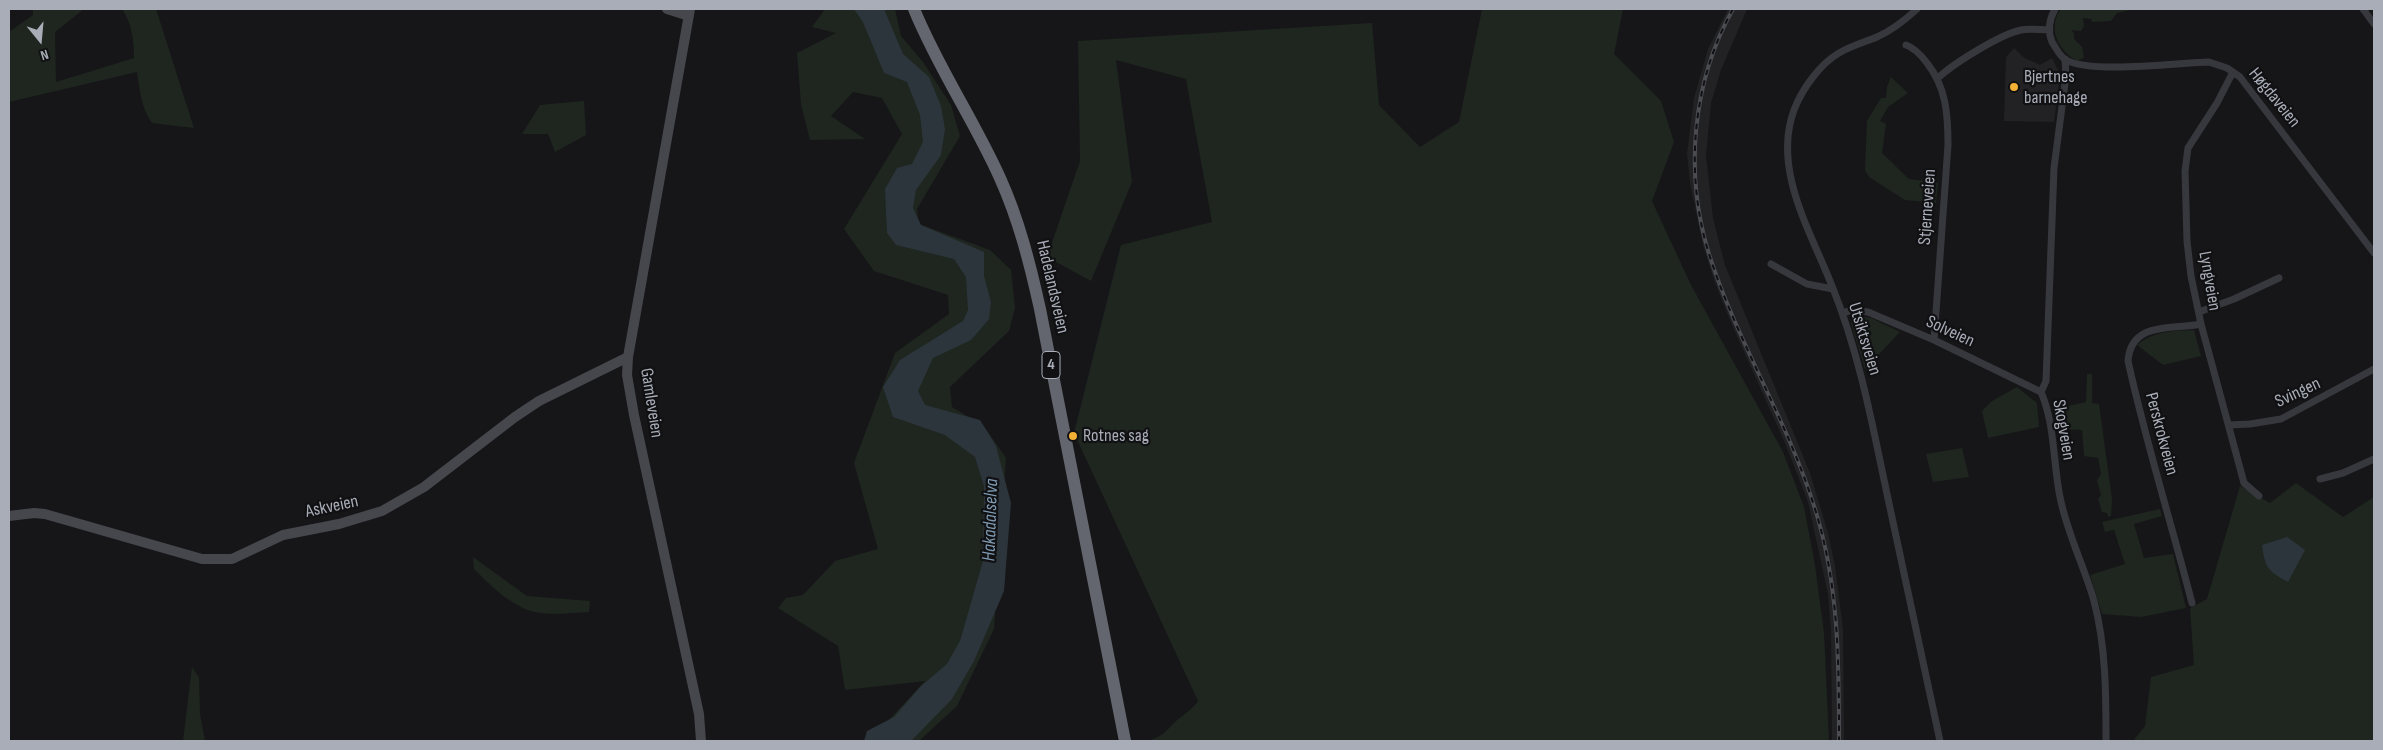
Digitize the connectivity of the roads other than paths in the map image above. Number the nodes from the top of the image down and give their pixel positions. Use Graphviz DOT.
graph roads {
  1 [pos="667,9"];
  2 [pos="914,9"];
  3 [pos="1917,9"];
  4 [pos="2055,9"];
  5 [pos="2363,9"];
  6 [pos="690,12"];
  7 [pos="2374,24"];
  8 [pos="2049,30"];
  9 [pos="1906,45"];
  10 [pos="2064,59"];
  11 [pos="2233,72"];
  12 [pos="1938,78"];
  13 [pos="2374,253"];
  14 [pos="1771,264"];
  15 [pos="2279,278"];
  16 [pos="1834,289"];
  17 [pos="2199,312"];
  18 [pos="1842,313"];
  19 [pos="2202,324"];
  20 [pos="1934,340"];
  21 [pos="628,357"];
  22 [pos="2374,369"];
  23 [pos="2041,392"];
  24 [pos="2229,425"];
  25 [pos="2374,459"];
  26 [pos="2320,479"];
  27 [pos="2259,496"];
  28 [pos="9,516"];
  29 [pos="2192,603"];
  30 [pos="701,741"];
  31 [pos="1125,741"];
  32 [pos="1940,741"];
  33 [pos="2106,741"];
  1 -- 6 [label="main road"];
  2 -- 31 [label="highway, Hadelandsveien / 4"];
  3 -- 16 [label="street, Utsiktsveien"];
  4 -- 8 [label="street"];
  5 -- 7 [label="street"];
  6 -- 21 [label="main road, Gamleveien"];
  8 -- 10 [label="street"];
  8 -- 12 [label="street"];
  9 -- 12 [label="street, Stjerneveien"];
  10 -- 11 [label="street, Høgdaveien"];
  10 -- 23 [label="street, Skogveien"];
  11 -- 13 [label="street, Høgdaveien"];
  11 -- 17 [label="street, Lyngveien"];
  12 -- 20 [label="street, Stjerneveien"];
  14 -- 16 [label="street"];
  15 -- 17 [label="street"];
  16 -- 18 [label="street, Utsiktsveien"];
  17 -- 19 [label="street, Lyngveien"];
  18 -- 20 [label="street, Solveien"];
  18 -- 32 [label="street, Utsiktsveien"];
  19 -- 24 [label="street, Lyngveien"];
  19 -- 29 [label="street, Perskrokveien"];
  20 -- 23 [label="street, Solveien"];
  21 -- 28 [label="main road, Askveien"];
  21 -- 30 [label="main road, Gamleveien"];
  22 -- 24 [label="street, Svingen"];
  23 -- 33 [label="street, Skogveien"];
  24 -- 27 [label="street, Lyngveien"];
  25 -- 26 [label="street"];
}
